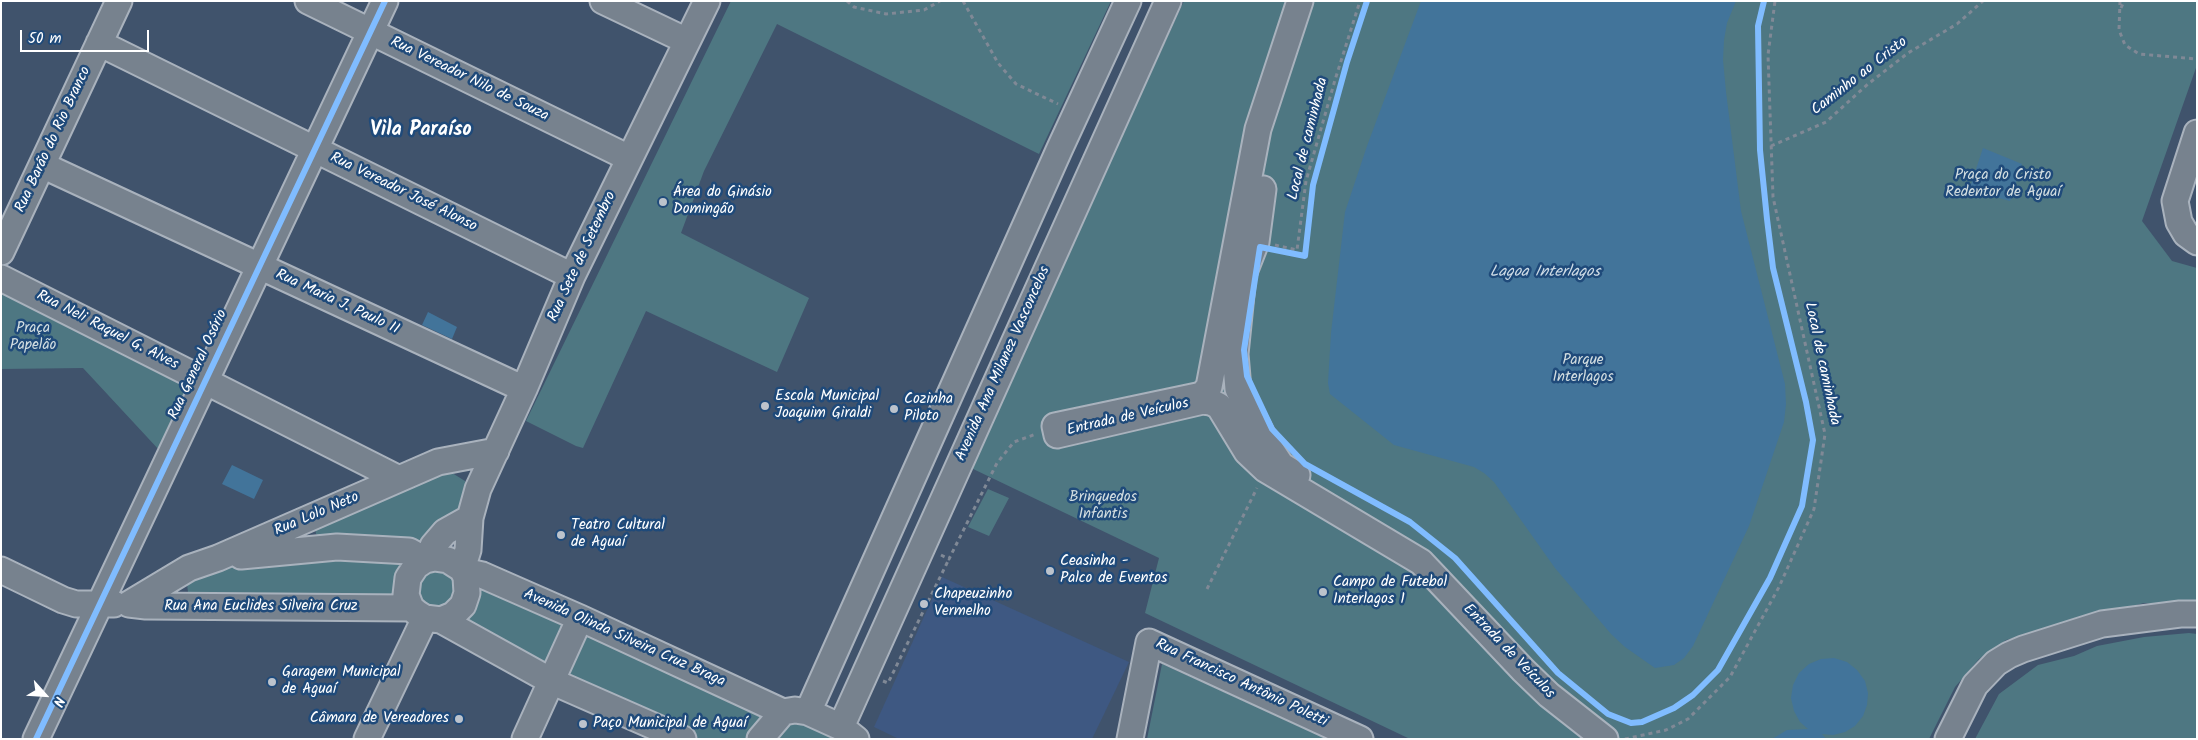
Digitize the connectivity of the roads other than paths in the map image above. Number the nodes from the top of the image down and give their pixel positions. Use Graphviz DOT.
graph roads {
  1 [pos="119,1"];
  2 [pos="308,1"];
  3 [pos="385,1"];
  4 [pos="603,1"];
  5 [pos="706,1"];
  6 [pos="1128,1"];
  7 [pos="1168,1"];
  8 [pos="1300,1"];
  9 [pos="1315,1"];
  10 [pos="1116,26"];
  11 [pos="371,32"];
  12 [pos="687,41"];
  13 [pos="1150,41"];
  14 [pos="99,43"];
  15 [pos="1072,122"];
  16 [pos="2197,133"];
  17 [pos="1101,146"];
  18 [pos="315,149"];
  19 [pos="630,158"];
  20 [pos="42,165"];
  21 [pos="2197,242"];
  22 [pos="1,252"];
  23 [pos="260,267"];
  24 [pos="572,276"];
  25 [pos="1,278"];
  26 [pos="962,368"];
  27 [pos="206,381"];
  28 [pos="995,383"];
  29 [pos="524,390"];
  30 [pos="496,451"];
  31 [pos="438,462"];
  32 [pos="399,479"];
  33 [pos="478,489"];
  34 [pos="470,518"];
  35 [pos="218,558"];
  36 [pos="427,559"];
  37 [pos="189,568"];
  38 [pos="1,570"];
  39 [pos="463,570"];
  40 [pos="136,599"];
  41 [pos="100,604"];
  42 [pos="191,605"];
  43 [pos="2197,614"];
  44 [pos="426,615"];
  45 [pos="580,618"];
  46 [pos="552,681"];
  47 [pos="783,712"];
  48 [pos="808,712"];
  49 [pos="849,733"];
  50 [pos="36,739"];
  51 [pos="367,739"];
  52 [pos="524,739"];
  53 [pos="683,739"];
  54 [pos="760,739"];
  55 [pos="1130,739"];
  56 [pos="1360,739"];
  57 [pos="1605,739"];
  58 [pos="1623,739"];
  59 [pos="1948,739"];
  1 -- 14 [label="street, Rua Barão do Rio Branco"];
  2 -- 11 [label="street, Rua Vereador Nilo de Souza"];
  3 -- 11 [label="street, Rua General Osório"];
  4 -- 12 [label="street"];
  5 -- 12 [label="street, Rua Sete de Setembro"];
  6 -- 10 [label="street"];
  7 -- 13 [label="street, Avenida Ana Milanez Vasconcelos"];
  8 -- 57 [label="street, Entrada de Veículos"];
  9 -- 58 [label="street, Entrada de Veículos"];
  10 -- 13 [label="street"];
  10 -- 15 [label="street"];
  11 -- 18 [label="street, Rua General Osório"];
  11 -- 19 [label="street, Rua Vereador Nilo de Souza"];
  12 -- 19 [label="street, Rua Sete de Setembro"];
  13 -- 17 [label="street, Avenida Ana Milanez Vasconcelos"];
  14 -- 18 [label="street, Rua Vereador José Alonso"];
  14 -- 20 [label="street, Rua Barão do Rio Branco"];
  15 -- 17 [label="street"];
  15 -- 26 [label="street"];
  16 -- 21 [label="street"];
  17 -- 28 [label="street, Avenida Ana Milanez Vasconcelos"];
  18 -- 23 [label="street, Rua General Osório"];
  18 -- 24 [label="street, Rua Vereador José Alonso"];
  19 -- 24 [label="street, Rua Sete de Setembro"];
  20 -- 22 [label="street, Rua Barão do Rio Branco"];
  20 -- 23 [label="street, Rua Maria J. Paulo II"];
  23 -- 27 [label="street, Rua General Osório"];
  23 -- 29 [label="street, Rua Maria J. Paulo II"];
  24 -- 29 [label="street, Rua Sete de Setembro"];
  25 -- 27 [label="street, Rua Neli Raquel G. Alves"];
  26 -- 28 [label="street"];
  26 -- 48 [label="street"];
  27 -- 32 [label="street, Rua Neli Raquel G. Alves"];
  27 -- 41 [label="street, Rua General Osório"];
  28 -- 49 [label="street, Avenida Ana Milanez Vasconcelos"];
  29 -- 30 [label="street, Rua Sete de Setembro"];
  30 -- 31 [label="street, Rua Lolo Neto"];
  30 -- 33 [label="street, Rua Sete de Setembro"];
  31 -- 32 [label="street, Rua Lolo Neto"];
  31 -- 33 [label="street"];
  32 -- 35 [label="street, Rua Lolo Neto"];
  33 -- 34 [label="street, Rua Sete de Setembro"];
  34 -- 36 [label="street"];
  34 -- 39 [label="street, Rua Sete de Setembro"];
  35 -- 36 [label="street"];
  35 -- 37 [label="street, Rua Lolo Neto"];
  36 -- 39 [label="street"];
  36 -- 44 [label="street"];
  37 -- 40 [label="street, Rua Lolo Neto"];
  37 -- 42 [label="street"];
  38 -- 41 [label="street, Rua Ana Euclides Silveira Cruz"];
  39 -- 44 [label="street"];
  39 -- 45 [label="street, Avenida Olinda Silveira Cruz Braga"];
  40 -- 41 [label="street, Rua Ana Euclides Silveira Cruz"];
  40 -- 42 [label="street, Rua Ana Euclides Silveira Cruz"];
  41 -- 50 [label="street, Rua General Osório"];
  42 -- 44 [label="street, Rua Ana Euclides Silveira Cruz"];
  43 -- 59 [label="street"];
  44 -- 46 [label="street"];
  44 -- 51 [label="street"];
  45 -- 46 [label="street"];
  45 -- 47 [label="street, Avenida Olinda Silveira Cruz Braga"];
  46 -- 52 [label="street"];
  46 -- 53 [label="street"];
  47 -- 48 [label="street"];
  47 -- 54 [label="street"];
  48 -- 49 [label="street"];
  55 -- 56 [label="street, Rua Francisco Antônio Poletti"];
}
